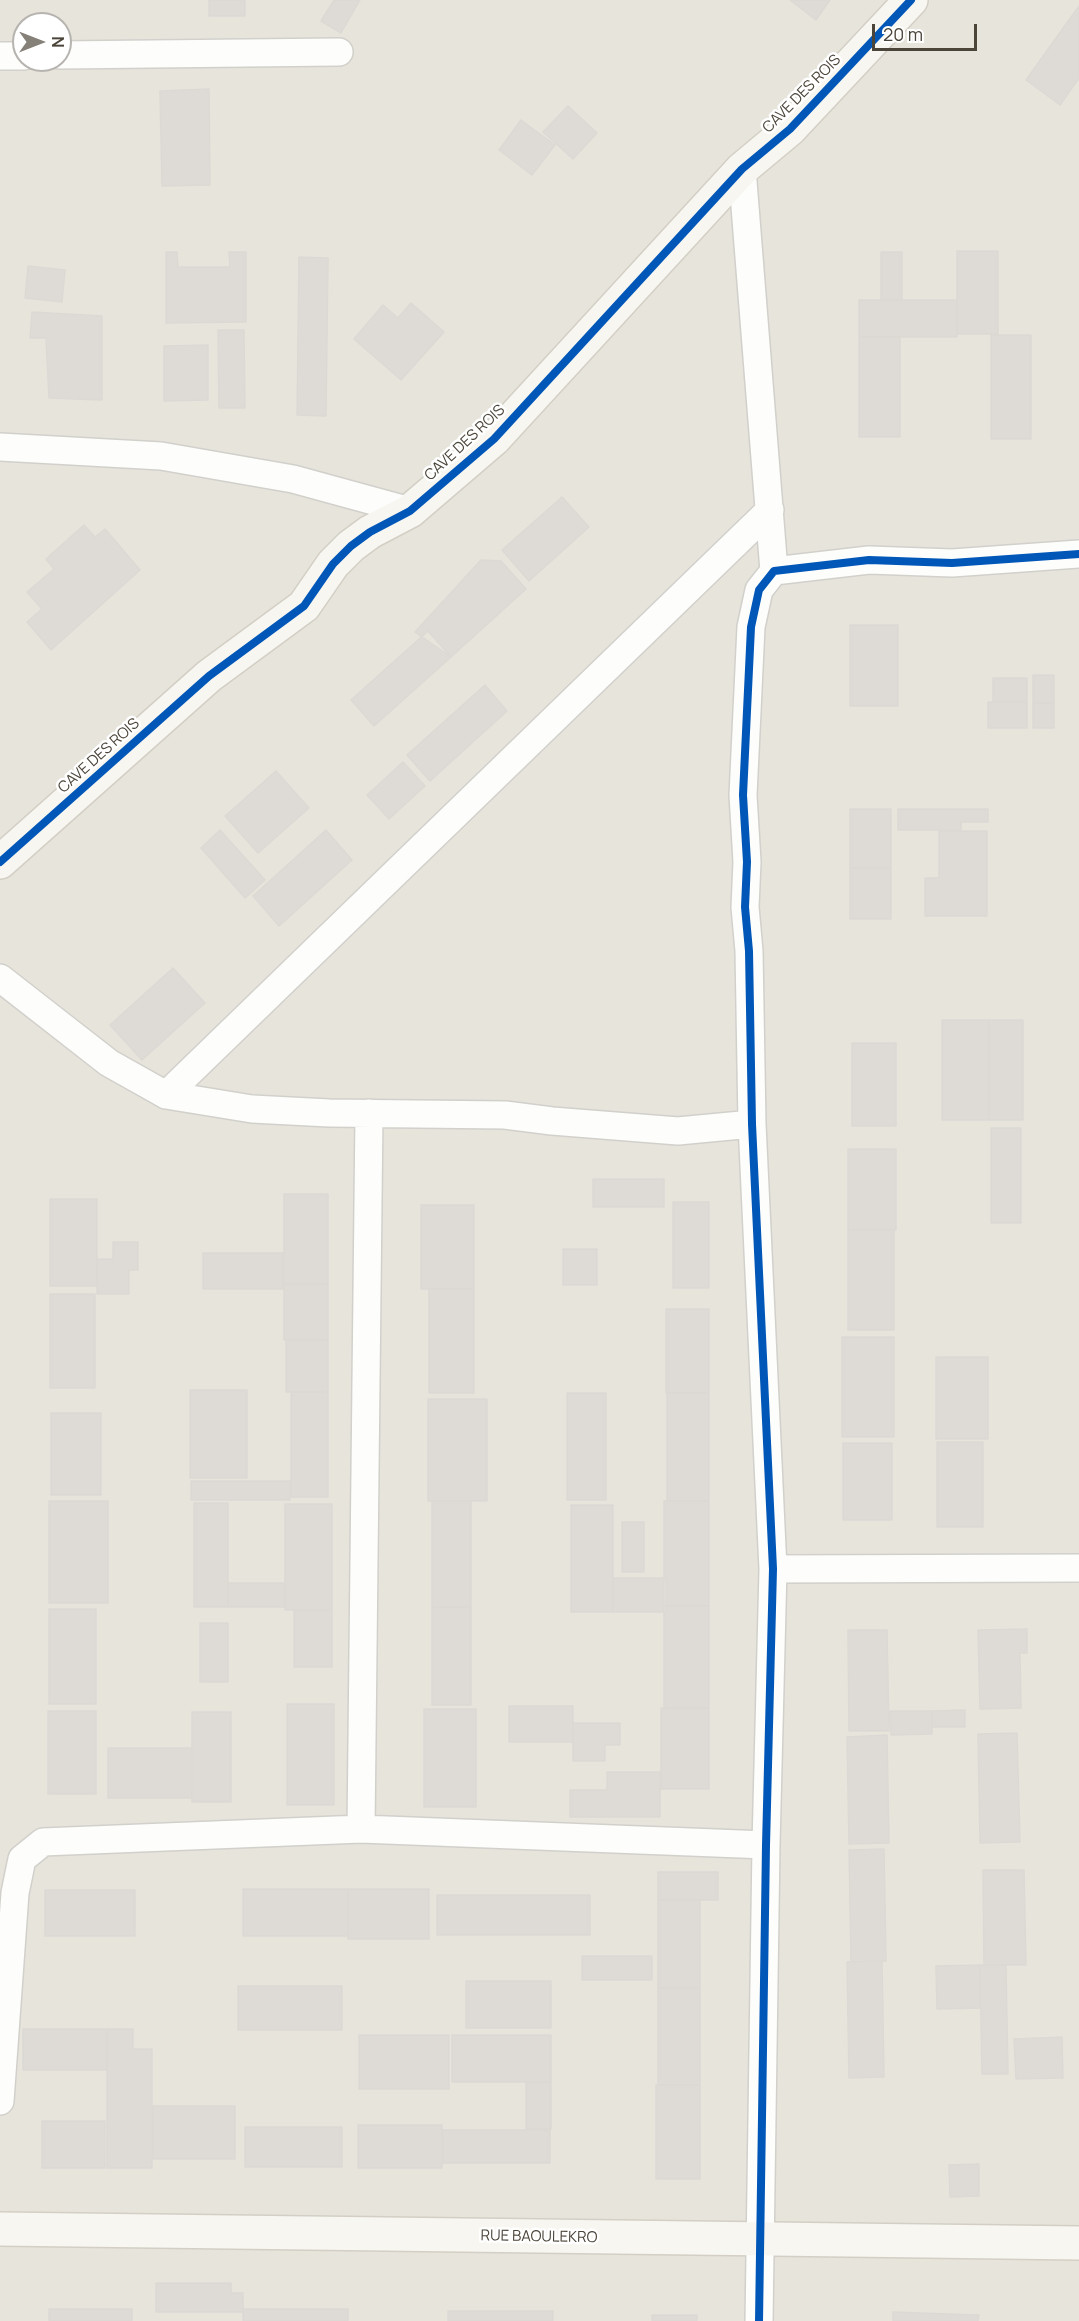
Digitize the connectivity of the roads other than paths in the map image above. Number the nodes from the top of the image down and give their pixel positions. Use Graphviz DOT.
graph roads {
  1 [pos="911,0"];
  2 [pos="339,52"];
  3 [pos="72,55"];
  4 [pos="742,169"];
  5 [pos="0,447"];
  6 [pos="770,510"];
  7 [pos="410,511"];
  8 [pos="1079,555"];
  9 [pos="774,571"];
  10 [pos="0,862"];
  11 [pos="0,978"];
  12 [pos="166,1095"];
  13 [pos="369,1113"];
  14 [pos="752,1124"];
  15 [pos="1079,1568"];
  16 [pos="773,1569"];
  17 [pos="361,1829"];
  18 [pos="766,1845"];
  19 [pos="0,2101"];
  20 [pos="0,2229"];
  21 [pos="760,2240"];
  22 [pos="1079,2243"];
  23 [pos="759,2321"];
  1 -- 4 [label="street, CAVE DES ROIS"];
  2 -- 3 [label="street"];
  4 -- 6 [label="street"];
  4 -- 7 [label="street, CAVE DES ROIS"];
  5 -- 7 [label="street"];
  6 -- 9 [label="street"];
  6 -- 12 [label="street"];
  7 -- 10 [label="street, CAVE DES ROIS"];
  8 -- 9 [label="street"];
  9 -- 14 [label="street"];
  11 -- 12 [label="street"];
  12 -- 13 [label="street"];
  13 -- 14 [label="street"];
  13 -- 17 [label="street"];
  14 -- 16 [label="street"];
  15 -- 16 [label="street"];
  16 -- 18 [label="street"];
  17 -- 18 [label="street"];
  17 -- 19 [label="street"];
  18 -- 21 [label="street"];
  20 -- 21 [label="street, RUE BAOULEKRO"];
  21 -- 22 [label="street, RUE BAOULEKRO"];
  21 -- 23 [label="street"];
}
